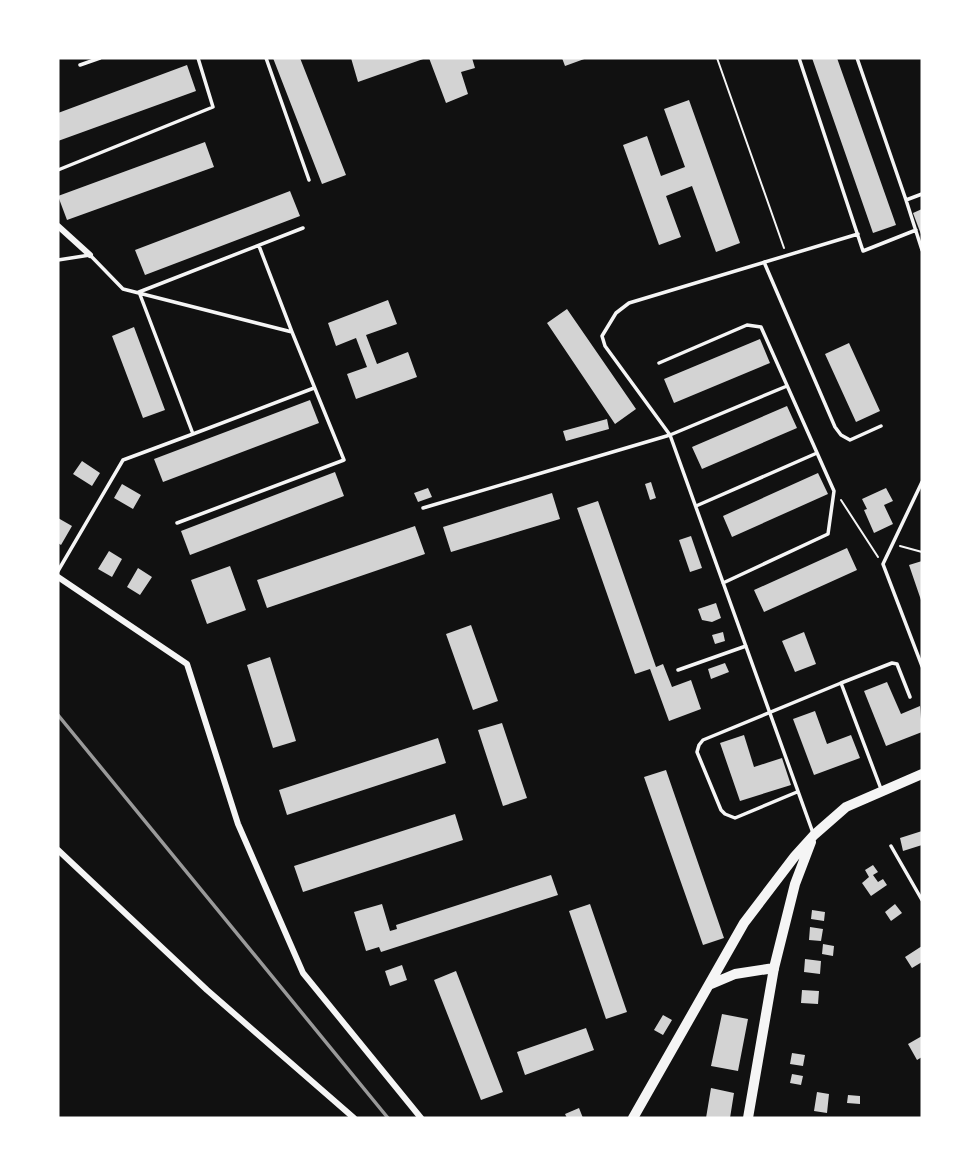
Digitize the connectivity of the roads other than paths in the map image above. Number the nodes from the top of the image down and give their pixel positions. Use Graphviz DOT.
graph roads {
  1 [pos="100,58"];
  2 [pos="198,58"];
  3 [pos="266,58"];
  4 [pos="799,58"];
  5 [pos="857,58"];
  6 [pos="80,65"];
  7 [pos="58,170"];
  8 [pos="309,180"];
  9 [pos="922,194"];
  10 [pos="906,200"];
  11 [pos="58,226"];
  12 [pos="303,228"];
  13 [pos="916,230"];
  14 [pos="858,233"];
  15 [pos="258,246"];
  16 [pos="922,250"];
  17 [pos="90,255"];
  18 [pos="58,260"];
  19 [pos="764,262"];
  20 [pos="139,292"];
  21 [pos="292,332"];
  22 [pos="659,363"];
  23 [pos="787,387"];
  24 [pos="314,388"];
  25 [pos="881,426"];
  26 [pos="193,434"];
  27 [pos="670,435"];
  28 [pos="817,453"];
  29 [pos="922,482"];
  30 [pos="696,506"];
  31 [pos="423,508"];
  32 [pos="177,523"];
  33 [pos="58,571"];
  34 [pos="58,577"];
  35 [pos="723,583"];
  36 [pos="746,646"];
  37 [pos="922,666"];
  38 [pos="678,670"];
  39 [pos="841,683"];
  40 [pos="911,697"];
  41 [pos="769,712"];
  42 [pos="922,774"];
  43 [pos="882,791"];
  44 [pos="798,792"];
  45 [pos="814,835"];
  46 [pos="891,846"];
  47 [pos="58,850"];
  48 [pos="922,900"];
  49 [pos="774,968"];
  50 [pos="709,985"];
  51 [pos="354,1118"];
  52 [pos="421,1118"];
  53 [pos="633,1118"];
  54 [pos="748,1118"];
  1 -- 6 [label="lane"];
  2 -- 7 [label="lane"];
  3 -- 8 [label="lane"];
  4 -- 14 [label="lane"];
  5 -- 10 [label="lane"];
  9 -- 10 [label="lane"];
  10 -- 13 [label="lane"];
  11 -- 17 [label="street"];
  12 -- 15 [label="lane"];
  13 -- 14 [label="lane"];
  13 -- 16 [label="lane"];
  14 -- 19 [label="lane"];
  15 -- 20 [label="lane"];
  15 -- 21 [label="lane"];
  17 -- 18 [label="lane"];
  17 -- 20 [label="lane"];
  19 -- 25 [label="lane"];
  19 -- 27 [label="lane"];
  20 -- 21 [label="lane"];
  20 -- 26 [label="lane"];
  21 -- 24 [label="lane"];
  22 -- 23 [label="lane"];
  23 -- 27 [label="lane"];
  23 -- 28 [label="lane"];
  24 -- 26 [label="lane"];
  24 -- 32 [label="lane"];
  26 -- 33 [label="lane"];
  27 -- 30 [label="lane"];
  27 -- 31 [label="lane"];
  28 -- 30 [label="lane"];
  28 -- 35 [label="lane"];
  29 -- 37 [label="lane"];
  30 -- 35 [label="lane"];
  34 -- 52 [label="street"];
  35 -- 36 [label="lane"];
  36 -- 38 [label="lane"];
  36 -- 41 [label="lane"];
  39 -- 40 [label="lane"];
  39 -- 41 [label="lane"];
  39 -- 43 [label="lane"];
  41 -- 44 [label="lane"];
  41 -- 44 [label="lane"];
  42 -- 43 [label="main road"];
  43 -- 45 [label="main road"];
  44 -- 45 [label="lane"];
  45 -- 49 [label="main road"];
  45 -- 50 [label="main road"];
  46 -- 48 [label="lane"];
  47 -- 51 [label="street"];
  49 -- 50 [label="main road"];
  49 -- 54 [label="main road"];
  50 -- 53 [label="main road"];
}
